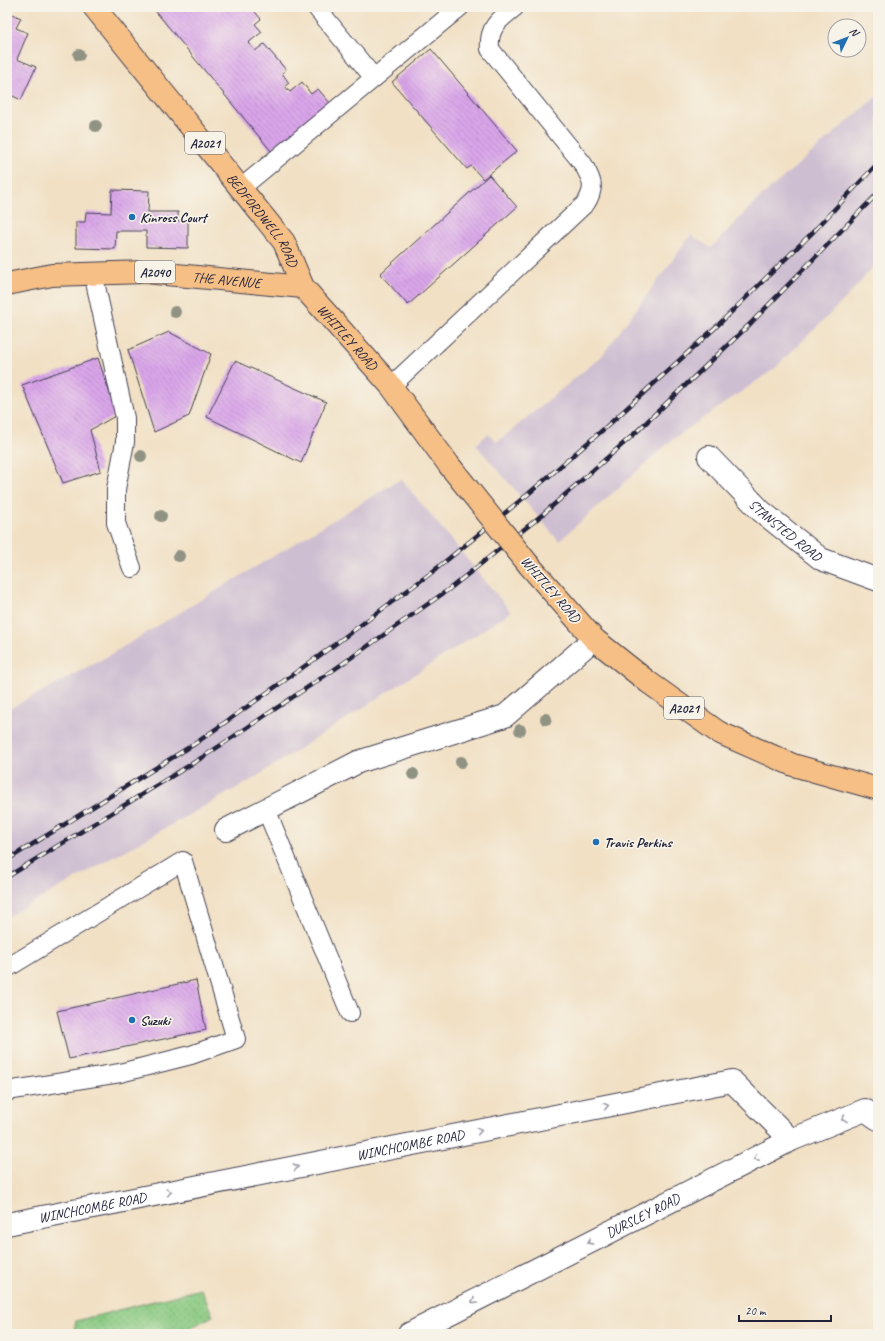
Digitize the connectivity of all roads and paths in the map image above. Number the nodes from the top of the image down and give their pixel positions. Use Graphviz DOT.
graph roads {
  1 [pos="94,7"];
  2 [pos="316,7"];
  3 [pos="460,7"];
  4 [pos="515,7"];
  5 [pos="374,78"];
  6 [pos="241,188"];
  7 [pos="93,273"];
  8 [pos="7,284"];
  9 [pos="303,287"];
  10 [pos="391,386"];
  11 [pos="709,457"];
  12 [pos="132,568"];
  13 [pos="878,580"];
  14 [pos="594,639"];
  15 [pos="878,789"];
  16 [pos="266,809"];
  17 [pos="226,830"];
  18 [pos="7,968"];
  19 [pos="350,1013"];
  20 [pos="7,1091"];
  21 [pos="878,1119"];
  22 [pos="791,1140"];
  23 [pos="7,1224"];
  24 [pos="409,1334"];
  1 -- 6 [label="main road, BEDFORDWELL ROAD / A2021"];
  2 -- 5 [label="lane"];
  3 -- 5 [label="lane"];
  4 -- 10 [label="lane"];
  5 -- 6 [label="lane"];
  6 -- 9 [label="main road, BEDFORDWELL ROAD / A2021"];
  7 -- 8 [label="main road, THE AVENUE / A2040"];
  7 -- 9 [label="main road, THE AVENUE / A2040"];
  7 -- 12 [label="lane"];
  9 -- 10 [label="main road, WHITLEY ROAD / A2021"];
  10 -- 14 [label="main road, WHITLEY ROAD / A2021, bridge"];
  11 -- 13 [label="street, STANSTED ROAD"];
  14 -- 15 [label="main road, WHITLEY ROAD / A2021"];
  14 -- 16 [label="street"];
  16 -- 17 [label="street"];
  16 -- 19 [label="lane"];
  18 -- 20 [label="lane"];
  21 -- 22 [label="street, DURSLEY ROAD, one-way"];
  23 -- 22 [label="street, WINCHCOMBE ROAD, one-way"];
  22 -- 24 [label="street, DURSLEY ROAD, one-way"];
}
